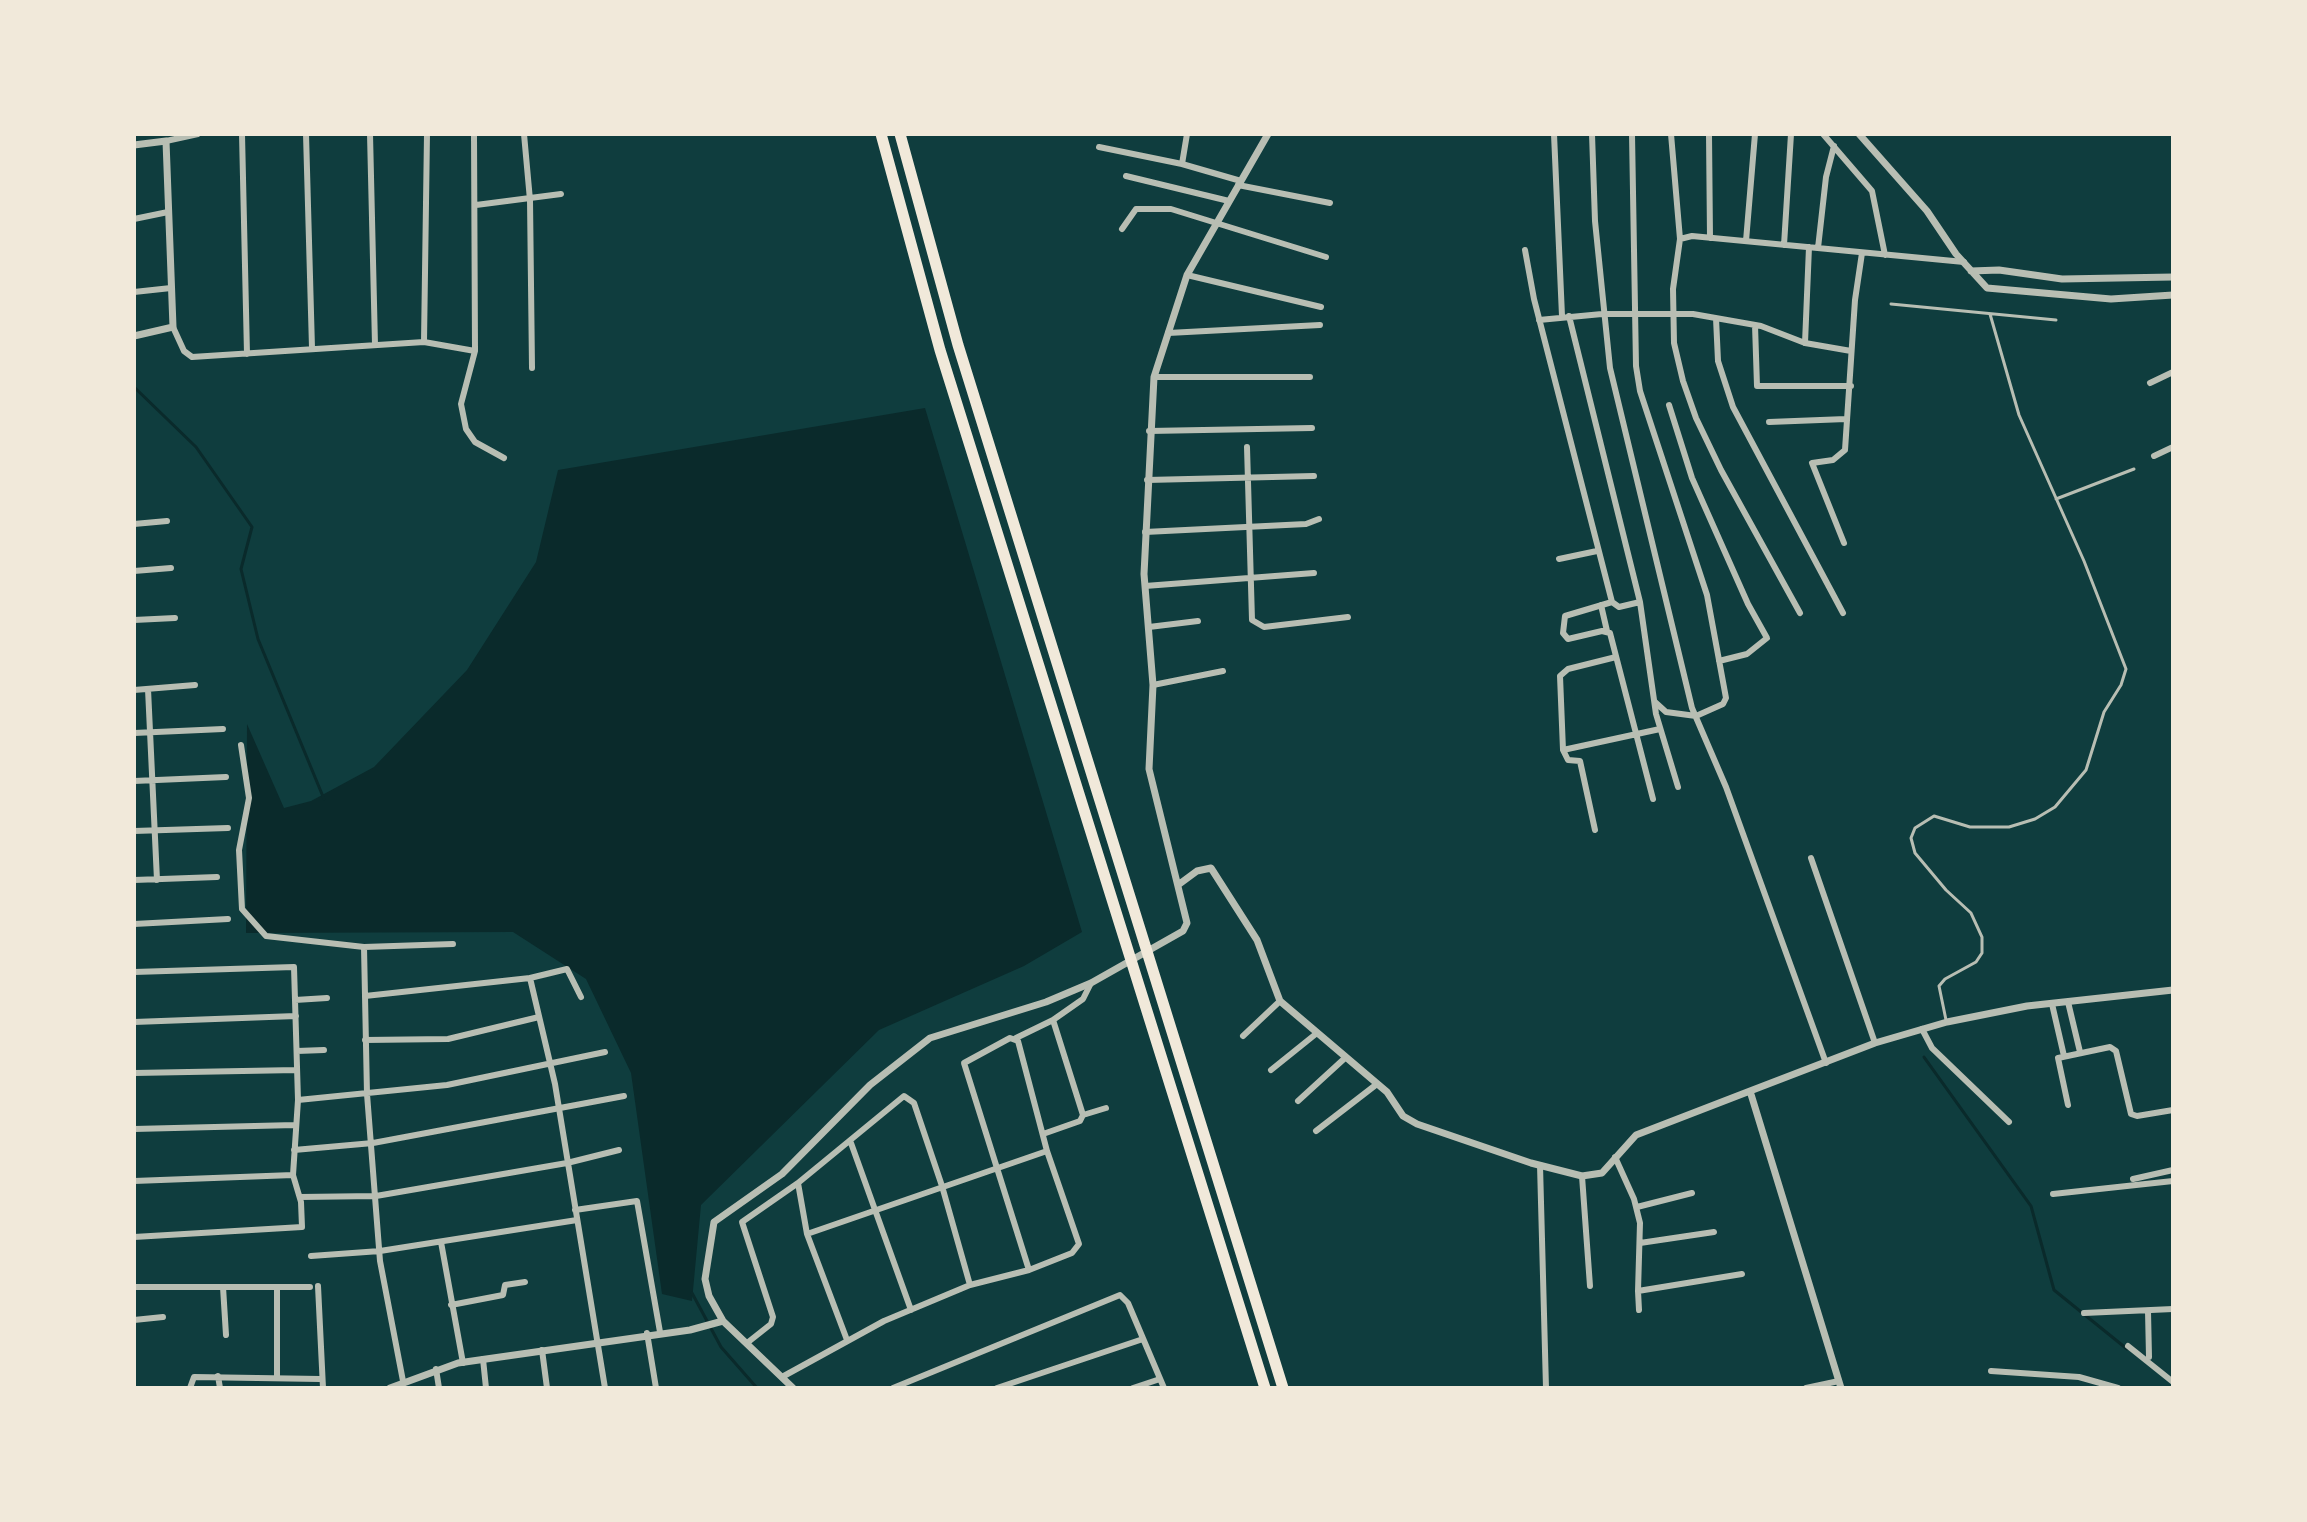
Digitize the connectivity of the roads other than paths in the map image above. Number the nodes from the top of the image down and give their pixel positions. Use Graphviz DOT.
graph roads {
  1 [pos="198,134"];
  2 [pos="242,134"];
  3 [pos="306,134"];
  4 [pos="370,134"];
  5 [pos="427,134"];
  6 [pos="474,134"];
  7 [pos="524,134"];
  8 [pos="881,134"];
  9 [pos="900,134"];
  10 [pos="1187,134"];
  11 [pos="1268,134"];
  12 [pos="1554,134"];
  13 [pos="1592,134"];
  14 [pos="1632,134"];
  15 [pos="1671,134"];
  16 [pos="1709,134"];
  17 [pos="1755,134"];
  18 [pos="1791,134"];
  19 [pos="1823,134"];
  20 [pos="1859,134"];
  21 [pos="166,141"];
  22 [pos="134,145"];
  23 [pos="1834,146"];
  24 [pos="1099,147"];
  25 [pos="1182,164"];
  26 [pos="1126,176"];
  27 [pos="1240,183"];
  28 [pos="561,194"];
  29 [pos="530,200"];
  30 [pos="1229,201"];
  31 [pos="1330,203"];
  32 [pos="476,205"];
  33 [pos="168,212"];
  34 [pos="134,219"];
  35 [pos="1216,225"];
  36 [pos="1122,229"];
  37 [pos="1710,238"];
  38 [pos="1680,239"];
  39 [pos="1746,241"];
  40 [pos="1784,245"];
  41 [pos="1809,247"];
  42 [pos="1818,248"];
  43 [pos="1525,250"];
  44 [pos="1862,253"];
  45 [pos="1885,255"];
  46 [pos="1326,257"];
  47 [pos="1964,262"];
  48 [pos="1971,271"];
  49 [pos="1187,275"];
  50 [pos="2173,277"];
  51 [pos="171,288"];
  52 [pos="134,292"];
  53 [pos="2173,295"];
  54 [pos="1891,304"];
  55 [pos="1321,307"];
  56 [pos="1634,313"];
  57 [pos="1602,314"];
  58 [pos="1674,314"];
  59 [pos="1990,314"];
  60 [pos="1566,316"];
  61 [pos="1716,318"];
  62 [pos="1539,320"];
  63 [pos="2056,320"];
  64 [pos="1320,325"];
  65 [pos="1755,325"];
  66 [pos="173,327"];
  67 [pos="1168,333"];
  68 [pos="134,336"];
  69 [pos="424,342"];
  70 [pos="1805,343"];
  71 [pos="375,345"];
  72 [pos="312,348"];
  73 [pos="475,351"];
  74 [pos="1851,351"];
  75 [pos="247,354"];
  76 [pos="532,368"];
  77 [pos="2173,372"];
  78 [pos="1154,377"];
  79 [pos="1310,377"];
  80 [pos="2150,383"];
  81 [pos="1851,386"];
  82 [pos="1669,405"];
  83 [pos="1846,419"];
  84 [pos="1769,422"];
  85 [pos="1312,428"];
  86 [pos="1149,431"];
  87 [pos="1247,447"];
  88 [pos="2173,447"];
  89 [pos="2154,456"];
  90 [pos="504,458"];
  91 [pos="2134,469"];
  92 [pos="1314,476"];
  93 [pos="1248,477"];
  94 [pos="1147,480"];
  95 [pos="2056,499"];
  96 [pos="1319,519"];
  97 [pos="167,521"];
  98 [pos="134,524"];
  99 [pos="1250,527"];
  100 [pos="1145,532"];
  101 [pos="1844,543"];
  102 [pos="1597,551"];
  103 [pos="1559,559"];
  104 [pos="171,568"];
  105 [pos="134,571"];
  106 [pos="1314,573"];
  107 [pos="1250,576"];
  108 [pos="1145,586"];
  109 [pos="1612,602"];
  110 [pos="1640,602"];
  111 [pos="1601,605"];
  112 [pos="1800,613"];
  113 [pos="1843,613"];
  114 [pos="1348,617"];
  115 [pos="175,618"];
  116 [pos="134,620"];
  117 [pos="1198,621"];
  118 [pos="1149,627"];
  119 [pos="1607,631"];
  120 [pos="1616,657"];
  121 [pos="1719,661"];
  122 [pos="1223,671"];
  123 [pos="195,685"];
  124 [pos="1153,685"];
  125 [pos="148,689"];
  126 [pos="134,690"];
  127 [pos="1655,702"];
  128 [pos="1696,716"];
  129 [pos="223,729"];
  130 [pos="1660,729"];
  131 [pos="152,732"];
  132 [pos="134,733"];
  133 [pos="1634,735"];
  134 [pos="241,745"];
  135 [pos="1563,750"];
  136 [pos="226,777"];
  137 [pos="154,780"];
  138 [pos="134,781"];
  139 [pos="1678,787"];
  140 [pos="1653,799"];
  141 [pos="228,828"];
  142 [pos="1595,830"];
  143 [pos="134,831"];
  144 [pos="157,831"];
  145 [pos="1811,858"];
  146 [pos="217,877"];
  147 [pos="134,880"];
  148 [pos="157,880"];
  149 [pos="1178,885"];
  150 [pos="228,919"];
  151 [pos="134,924"];
  152 [pos="453,944"];
  153 [pos="364,947"];
  154 [pos="134,972"];
  155 [pos="530,978"];
  156 [pos="1091,983"];
  157 [pos="2173,990"];
  158 [pos="365,996"];
  159 [pos="581,997"];
  160 [pos="327,998"];
  161 [pos="295,1000"];
  162 [pos="1280,1001"];
  163 [pos="2068,1002"];
  164 [pos="2052,1004"];
  165 [pos="296,1016"];
  166 [pos="539,1017"];
  167 [pos="1053,1020"];
  168 [pos="134,1022"];
  169 [pos="1947,1022"];
  170 [pos="1922,1029"];
  171 [pos="1317,1033"];
  172 [pos="1243,1036"];
  173 [pos="1016,1038"];
  174 [pos="365,1040"];
  175 [pos="1875,1043"];
  176 [pos="324,1050"];
  177 [pos="297,1051"];
  178 [pos="605,1052"];
  179 [pos="2080,1052"];
  180 [pos="2064,1056"];
  181 [pos="1345,1058"];
  182 [pos="549,1062"];
  183 [pos="1826,1063"];
  184 [pos="297,1070"];
  185 [pos="1271,1070"];
  186 [pos="134,1073"];
  187 [pos="1377,1084"];
  188 [pos="1750,1091"];
  189 [pos="367,1094"];
  190 [pos="624,1096"];
  191 [pos="298,1100"];
  192 [pos="1298,1101"];
  193 [pos="2068,1105"];
  194 [pos="1106,1108"];
  195 [pos="559,1109"];
  196 [pos="2173,1110"];
  197 [pos="1083,1115"];
  198 [pos="2009,1122"];
  199 [pos="295,1125"];
  200 [pos="134,1129"];
  201 [pos="1316,1131"];
  202 [pos="1043,1134"];
  203 [pos="373,1143"];
  204 [pos="851,1143"];
  205 [pos="294,1150"];
  206 [pos="619,1150"];
  207 [pos="1047,1151"];
  208 [pos="1615,1157"];
  209 [pos="567,1163"];
  210 [pos="1540,1165"];
  211 [pos="997,1166"];
  212 [pos="2173,1170"];
  213 [pos="293,1175"];
  214 [pos="1582,1176"];
  215 [pos="2133,1179"];
  216 [pos="134,1181"];
  217 [pos="2173,1181"];
  218 [pos="798,1183"];
  219 [pos="942,1186"];
  220 [pos="1692,1193"];
  221 [pos="2053,1194"];
  222 [pos="376,1196"];
  223 [pos="300,1197"];
  224 [pos="1637,1207"];
  225 [pos="876,1209"];
  226 [pos="575,1210"];
  227 [pos="577,1220"];
  228 [pos="1714,1232"];
  229 [pos="807,1234"];
  230 [pos="134,1237"];
  231 [pos="441,1242"];
  232 [pos="1640,1243"];
  233 [pos="380,1251"];
  234 [pos="311,1256"];
  235 [pos="1029,1270"];
  236 [pos="1742,1274"];
  237 [pos="525,1282"];
  238 [pos="970,1285"];
  239 [pos="1590,1286"];
  240 [pos="134,1287"];
  241 [pos="223,1287"];
  242 [pos="277,1288"];
  243 [pos="1638,1291"];
  244 [pos="451,1305"];
  245 [pos="2173,1309"];
  246 [pos="911,1310"];
  247 [pos="1639,1310"];
  248 [pos="2148,1311"];
  249 [pos="2084,1313"];
  250 [pos="163,1317"];
  251 [pos="134,1320"];
  252 [pos="723,1321"];
  253 [pos="660,1332"];
  254 [pos="647,1333"];
  255 [pos="226,1335"];
  256 [pos="1143,1339"];
  257 [pos="847,1340"];
  258 [pos="597,1342"];
  259 [pos="747,1343"];
  260 [pos="2128,1346"];
  261 [pos="542,1350"];
  262 [pos="2149,1357"];
  263 [pos="483,1359"];
  264 [pos="463,1363"];
  265 [pos="436,1369"];
  266 [pos="1991,1371"];
  267 [pos="218,1376"];
  268 [pos="277,1376"];
  269 [pos="782,1377"];
  270 [pos="320,1379"];
  271 [pos="1160,1379"];
  272 [pos="403,1381"];
  273 [pos="2173,1382"];
  274 [pos="1840,1384"];
  275 [pos="190,1388"];
  276 [pos="220,1388"];
  277 [pos="323,1388"];
  278 [pos="390,1388"];
  279 [pos="439,1388"];
  280 [pos="486,1388"];
  281 [pos="547,1388"];
  282 [pos="605,1388"];
  283 [pos="656,1388"];
  284 [pos="793,1388"];
  285 [pos="893,1388"];
  286 [pos="997,1388"];
  287 [pos="1133,1388"];
  288 [pos="1164,1388"];
  289 [pos="1265,1388"];
  290 [pos="1283,1388"];
  291 [pos="1546,1388"];
  292 [pos="1806,1388"];
  293 [pos="2118,1388"];
  1 -- 21 [label="street"];
  2 -- 75 [label="street"];
  3 -- 72 [label="street"];
  4 -- 71 [label="street"];
  5 -- 69 [label="street"];
  6 -- 32 [label="street"];
  7 -- 29 [label="street"];
  8 -- 289 [label="highway"];
  9 -- 290 [label="highway"];
  10 -- 25 [label="street"];
  11 -- 27 [label="street"];
  12 -- 60 [label="street"];
  13 -- 57 [label="street"];
  14 -- 56 [label="street"];
  15 -- 38 [label="street"];
  16 -- 37 [label="street"];
  17 -- 39 [label="street"];
  18 -- 40 [label="street"];
  19 -- 23 [label="street"];
  20 -- 47 [label="street"];
  21 -- 22 [label="street"];
  21 -- 33 [label="street"];
  23 -- 42 [label="street"];
  23 -- 45 [label="street"];
  24 -- 25 [label="street"];
  25 -- 27 [label="street"];
  26 -- 30 [label="street"];
  27 -- 30 [label="street"];
  27 -- 31 [label="street"];
  28 -- 29 [label="street"];
  29 -- 32 [label="street"];
  29 -- 76 [label="street"];
  30 -- 35 [label="street"];
  32 -- 73 [label="street"];
  33 -- 34 [label="street"];
  33 -- 51 [label="street"];
  35 -- 36 [label="street"];
  35 -- 46 [label="street"];
  35 -- 49 [label="street"];
  37 -- 38 [label="street"];
  37 -- 39 [label="street"];
  38 -- 58 [label="street"];
  39 -- 40 [label="street"];
  40 -- 41 [label="street"];
  41 -- 42 [label="street"];
  41 -- 70 [label="street"];
  42 -- 44 [label="street"];
  43 -- 62 [label="street"];
  44 -- 45 [label="street"];
  44 -- 74 [label="street"];
  45 -- 47 [label="street"];
  47 -- 48 [label="street"];
  48 -- 50 [label="street"];
  48 -- 53 [label="street"];
  49 -- 55 [label="street"];
  49 -- 67 [label="street"];
  51 -- 52 [label="street"];
  51 -- 66 [label="street"];
  54 -- 59 [label="lane"];
  56 -- 57 [label="street"];
  56 -- 58 [label="street"];
  56 -- 121 [label="street"];
  57 -- 60 [label="street"];
  57 -- 128 [label="street"];
  58 -- 61 [label="street"];
  58 -- 112 [label="street"];
  59 -- 63 [label="lane"];
  59 -- 95 [label="lane"];
  60 -- 62 [label="street"];
  60 -- 110 [label="street"];
  61 -- 65 [label="street"];
  61 -- 113 [label="street"];
  62 -- 102 [label="street"];
  64 -- 67 [label="street"];
  65 -- 70 [label="street"];
  65 -- 81 [label="street"];
  66 -- 68 [label="street"];
  66 -- 75 [label="street"];
  67 -- 78 [label="street"];
  69 -- 71 [label="street"];
  69 -- 73 [label="street"];
  70 -- 74 [label="street"];
  71 -- 72 [label="street"];
  72 -- 75 [label="street"];
  73 -- 90 [label="street"];
  74 -- 81 [label="street"];
  77 -- 80 [label="street"];
  78 -- 79 [label="street"];
  78 -- 86 [label="street"];
  81 -- 83 [label="street"];
  82 -- 121 [label="street"];
  83 -- 84 [label="street"];
  83 -- 101 [label="street"];
  85 -- 86 [label="street"];
  86 -- 94 [label="street"];
  87 -- 93 [label="street"];
  88 -- 89 [label="street"];
  91 -- 95 [label="lane"];
  92 -- 93 [label="street"];
  93 -- 94 [label="street"];
  93 -- 99 [label="street"];
  94 -- 100 [label="street"];
  95 -- 169 [label="lane"];
  96 -- 99 [label="street"];
  97 -- 98 [label="street"];
  99 -- 100 [label="street"];
  99 -- 107 [label="street"];
  100 -- 108 [label="street"];
  102 -- 103 [label="street"];
  102 -- 109 [label="street"];
  104 -- 105 [label="street"];
  106 -- 107 [label="street"];
  107 -- 108 [label="street"];
  107 -- 114 [label="street"];
  108 -- 118 [label="street"];
  109 -- 110 [label="street"];
  109 -- 111 [label="street"];
  110 -- 127 [label="street"];
  111 -- 119 [label="street"];
  111 -- 119 [label="street"];
  115 -- 116 [label="street"];
  117 -- 118 [label="street"];
  118 -- 124 [label="street"];
  119 -- 120 [label="street"];
  120 -- 133 [label="street"];
  120 -- 135 [label="street"];
  121 -- 128 [label="street"];
  122 -- 124 [label="street"];
  123 -- 125 [label="street"];
  124 -- 149 [label="street"];
  125 -- 126 [label="street"];
  125 -- 131 [label="street"];
  127 -- 128 [label="street"];
  127 -- 130 [label="street"];
  128 -- 183 [label="street"];
  129 -- 131 [label="street"];
  130 -- 133 [label="street"];
  130 -- 139 [label="street"];
  131 -- 132 [label="street"];
  131 -- 137 [label="street"];
  133 -- 135 [label="street"];
  133 -- 140 [label="street"];
  134 -- 153 [label="street"];
  135 -- 142 [label="street"];
  136 -- 137 [label="street"];
  137 -- 138 [label="street"];
  137 -- 144 [label="street"];
  141 -- 144 [label="street"];
  143 -- 144 [label="street"];
  144 -- 148 [label="street"];
  145 -- 175 [label="street"];
  146 -- 148 [label="street"];
  147 -- 148 [label="street"];
  149 -- 156 [label="street"];
  149 -- 162 [label="street"];
  150 -- 151 [label="street"];
  152 -- 153 [label="street"];
  153 -- 158 [label="street"];
  154 -- 161 [label="street"];
  155 -- 158 [label="street"];
  155 -- 159 [label="street"];
  155 -- 166 [label="street"];
  156 -- 167 [label="street"];
  156 -- 252 [label="street"];
  157 -- 163 [label="street"];
  158 -- 174 [label="street"];
  160 -- 161 [label="street"];
  161 -- 165 [label="street"];
  162 -- 171 [label="street"];
  162 -- 172 [label="street"];
  163 -- 164 [label="street"];
  163 -- 179 [label="street"];
  164 -- 169 [label="street"];
  164 -- 180 [label="street"];
  165 -- 168 [label="street"];
  165 -- 177 [label="street"];
  166 -- 174 [label="street"];
  166 -- 182 [label="street"];
  167 -- 173 [label="street"];
  167 -- 197 [label="street"];
  169 -- 170 [label="street"];
  170 -- 175 [label="street"];
  170 -- 198 [label="street"];
  171 -- 181 [label="street"];
  171 -- 185 [label="street"];
  173 -- 202 [label="street"];
  173 -- 211 [label="street"];
  174 -- 189 [label="street"];
  175 -- 183 [label="street"];
  176 -- 177 [label="street"];
  177 -- 184 [label="street"];
  178 -- 182 [label="street"];
  179 -- 180 [label="street"];
  179 -- 196 [label="street"];
  180 -- 193 [label="street"];
  181 -- 187 [label="street"];
  181 -- 192 [label="street"];
  182 -- 189 [label="street"];
  182 -- 195 [label="street"];
  183 -- 188 [label="street"];
  184 -- 186 [label="street"];
  184 -- 191 [label="street"];
  187 -- 201 [label="street"];
  187 -- 210 [label="street"];
  188 -- 208 [label="street"];
  188 -- 274 [label="street"];
  189 -- 191 [label="street"];
  189 -- 203 [label="street"];
  190 -- 195 [label="street"];
  191 -- 199 [label="street"];
  194 -- 197 [label="street"];
  195 -- 203 [label="street"];
  195 -- 209 [label="street"];
  197 -- 202 [label="street"];
  199 -- 200 [label="street"];
  199 -- 205 [label="street"];
  202 -- 207 [label="street"];
  203 -- 205 [label="street"];
  203 -- 222 [label="street"];
  204 -- 218 [label="street"];
  204 -- 219 [label="street"];
  204 -- 225 [label="street"];
  205 -- 213 [label="street"];
  206 -- 209 [label="street"];
  207 -- 211 [label="street"];
  207 -- 235 [label="street"];
  208 -- 214 [label="street"];
  208 -- 224 [label="street"];
  209 -- 222 [label="street"];
  209 -- 226 [label="street"];
  210 -- 214 [label="street"];
  210 -- 291 [label="street"];
  211 -- 219 [label="street"];
  211 -- 235 [label="street"];
  212 -- 215 [label="street"];
  213 -- 216 [label="street"];
  213 -- 223 [label="street"];
  214 -- 239 [label="street"];
  217 -- 221 [label="street"];
  218 -- 229 [label="street"];
  218 -- 259 [label="street"];
  219 -- 225 [label="street"];
  219 -- 238 [label="street"];
  220 -- 224 [label="street"];
  222 -- 223 [label="street"];
  222 -- 233 [label="street"];
  223 -- 230 [label="street"];
  224 -- 232 [label="street"];
  225 -- 229 [label="street"];
  225 -- 246 [label="street"];
  226 -- 227 [label="street"];
  226 -- 253 [label="street"];
  227 -- 231 [label="street"];
  227 -- 258 [label="street"];
  228 -- 232 [label="street"];
  229 -- 257 [label="street"];
  231 -- 233 [label="street"];
  231 -- 244 [label="street"];
  232 -- 243 [label="street"];
  233 -- 234 [label="street"];
  233 -- 272 [label="street"];
  235 -- 238 [label="street"];
  236 -- 243 [label="street"];
  237 -- 244 [label="street"];
  238 -- 246 [label="street"];
  240 -- 241 [label="street"];
  241 -- 242 [label="street"];
  241 -- 255 [label="street"];
  242 -- 268 [label="street"];
  242 -- 270 [label="street"];
  243 -- 247 [label="street"];
  244 -- 264 [label="street"];
  245 -- 248 [label="street"];
  246 -- 257 [label="street"];
  248 -- 249 [label="street"];
  248 -- 262 [label="street"];
  250 -- 251 [label="street"];
  252 -- 253 [label="street"];
  252 -- 259 [label="street"];
  253 -- 254 [label="street"];
  254 -- 258 [label="street"];
  254 -- 283 [label="street"];
  256 -- 271 [label="street"];
  256 -- 285 [label="street"];
  256 -- 286 [label="street"];
  257 -- 269 [label="street"];
  258 -- 261 [label="street"];
  258 -- 282 [label="street"];
  259 -- 269 [label="street"];
  260 -- 273 [label="street"];
  261 -- 263 [label="street"];
  261 -- 281 [label="street"];
  263 -- 264 [label="street"];
  263 -- 280 [label="street"];
  264 -- 265 [label="street"];
  265 -- 272 [label="street"];
  265 -- 279 [label="street"];
  266 -- 293 [label="street"];
  267 -- 268 [label="street"];
  267 -- 275 [label="street"];
  267 -- 276 [label="street"];
  268 -- 270 [label="street"];
  269 -- 284 [label="street"];
  270 -- 277 [label="street"];
  271 -- 287 [label="street"];
  271 -- 288 [label="street"];
  272 -- 278 [label="street"];
  274 -- 292 [label="street"];
}
